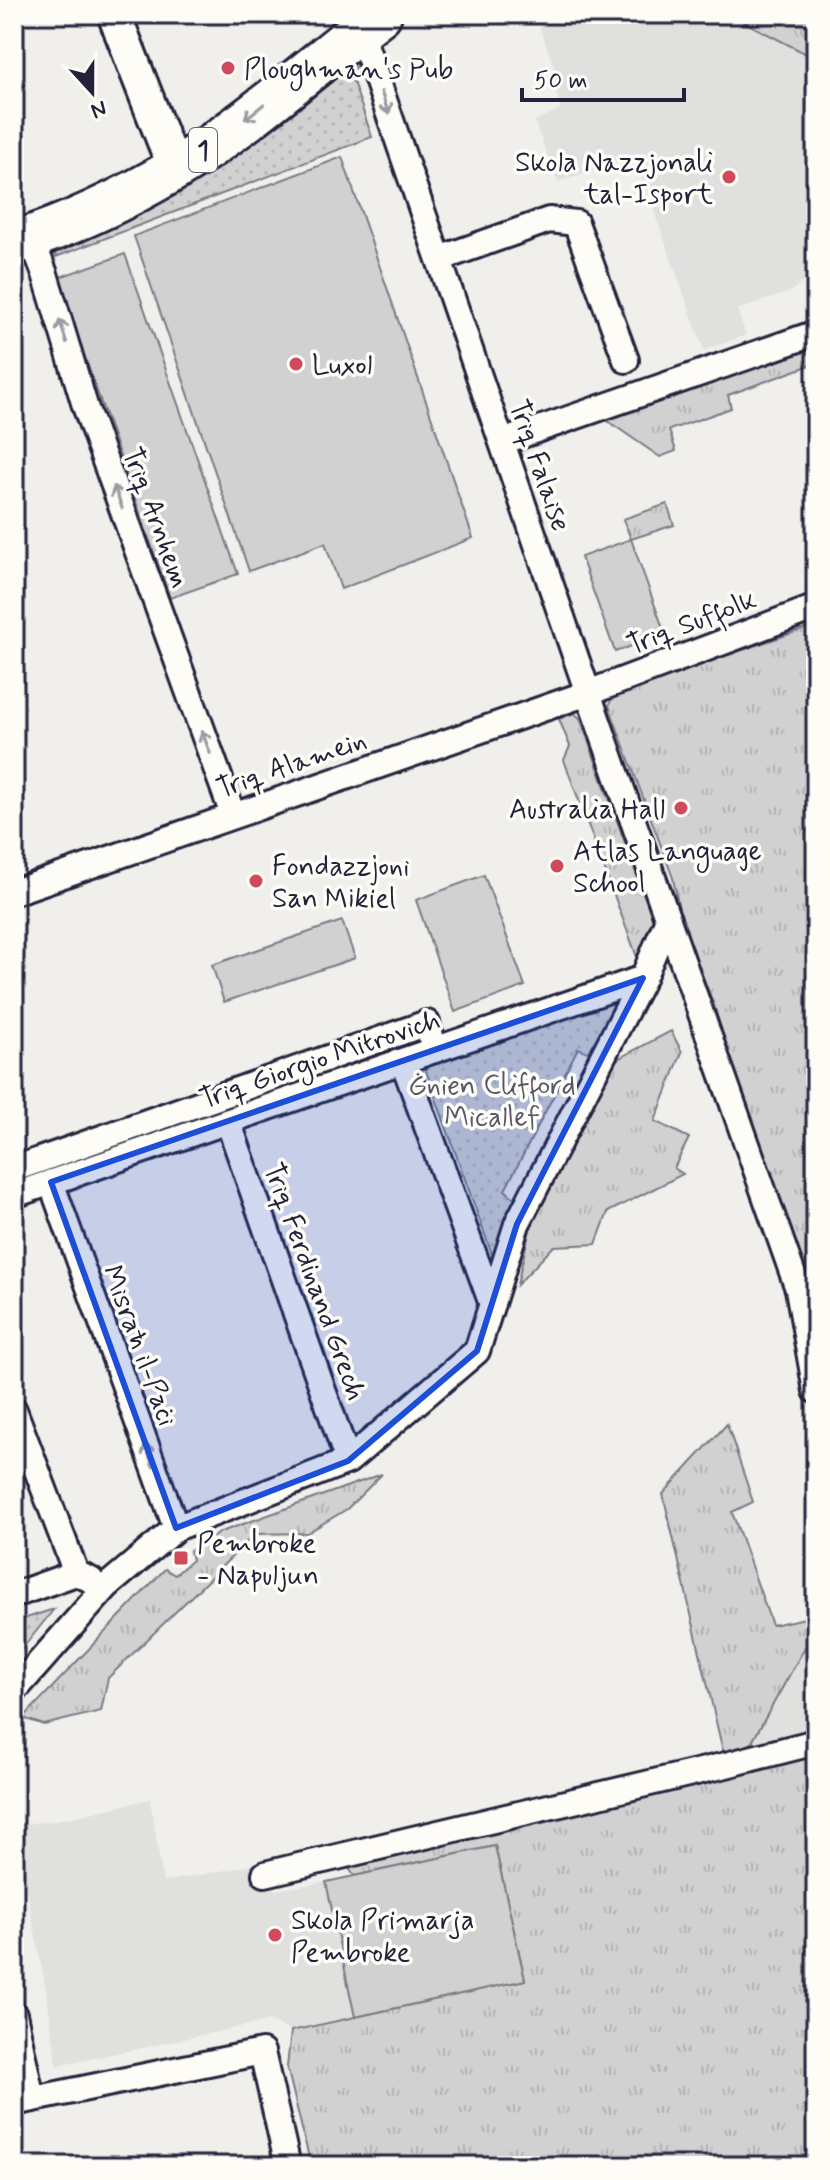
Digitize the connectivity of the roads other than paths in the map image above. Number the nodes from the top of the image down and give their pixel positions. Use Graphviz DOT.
graph roads {
  1 [pos="114,14"];
  2 [pos="359,19"];
  3 [pos="166,147"];
  4 [pos="19,232"];
  5 [pos="439,259"];
  6 [pos="816,333"];
  7 [pos="626,360"];
  8 [pos="502,442"];
  9 [pos="816,607"];
  10 [pos="588,693"];
  11 [pos="233,815"];
  12 [pos="14,892"];
  13 [pos="668,919"];
  14 [pos="643,978"];
  15 [pos="435,1050"];
  16 [pos="403,1061"];
  17 [pos="228,1121"];
  18 [pos="14,1169"];
  19 [pos="51,1182"];
  20 [pos="14,1195"];
  21 [pos="492,1304"];
  22 [pos="816,1391"];
  23 [pos="14,1410"];
  24 [pos="348,1461"];
  25 [pos="176,1528"];
  26 [pos="76,1573"];
  27 [pos="107,1586"];
  28 [pos="14,1595"];
  29 [pos="14,1691"];
  30 [pos="816,1742"];
  31 [pos="265,1874"];
  32 [pos="14,2014"];
  33 [pos="23,2101"];
  34 [pos="288,2166"];
  1 -- 3 [label="main road"];
  2 -- 3 [label="highway, 1"];
  2 -- 4 [label="highway, 1, one-way"];
  2 -- 5 [label="street, Triq Falaise, one-way"];
  3 -- 4 [label="highway, 1"];
  11 -- 4 [label="street, Triq Arnhem, one-way"];
  5 -- 7 [label="street"];
  5 -- 8 [label="street, Triq Falaise"];
  6 -- 8 [label="street"];
  8 -- 10 [label="street, Triq Falaise"];
  9 -- 10 [label="street, Triq Suffolk"];
  10 -- 11 [label="street, Triq Alamein"];
  10 -- 13 [label="street, Triq Falaise"];
  11 -- 12 [label="street, Triq Alamein"];
  13 -- 14 [label="street"];
  13 -- 22 [label="street, Triq Falaise"];
  14 -- 15 [label="street, Triq Giorgio Mitrovich"];
  14 -- 21 [label="street"];
  15 -- 16 [label="street, Triq Giorgio Mitrovich"];
  15 -- 18 [label="street"];
  16 -- 17 [label="street, Triq Giorgio Mitrovich"];
  16 -- 21 [label="street"];
  17 -- 19 [label="street, Triq Giorgio Mitrovich"];
  17 -- 24 [label="street, Triq Ferdinand Grech"];
  19 -- 20 [label="street, Triq Giorgio Mitrovich"];
  25 -- 19 [label="street, Misraħ il-Paċi, one-way"];
  21 -- 24 [label="street"];
  23 -- 26 [label="street"];
  24 -- 25 [label="street"];
  25 -- 27 [label="street"];
  26 -- 27 [label="street"];
  26 -- 28 [label="street"];
  27 -- 29 [label="street"];
  30 -- 31 [label="street"];
  32 -- 33 [label="street"];
  33 -- 34 [label="street"];
}
